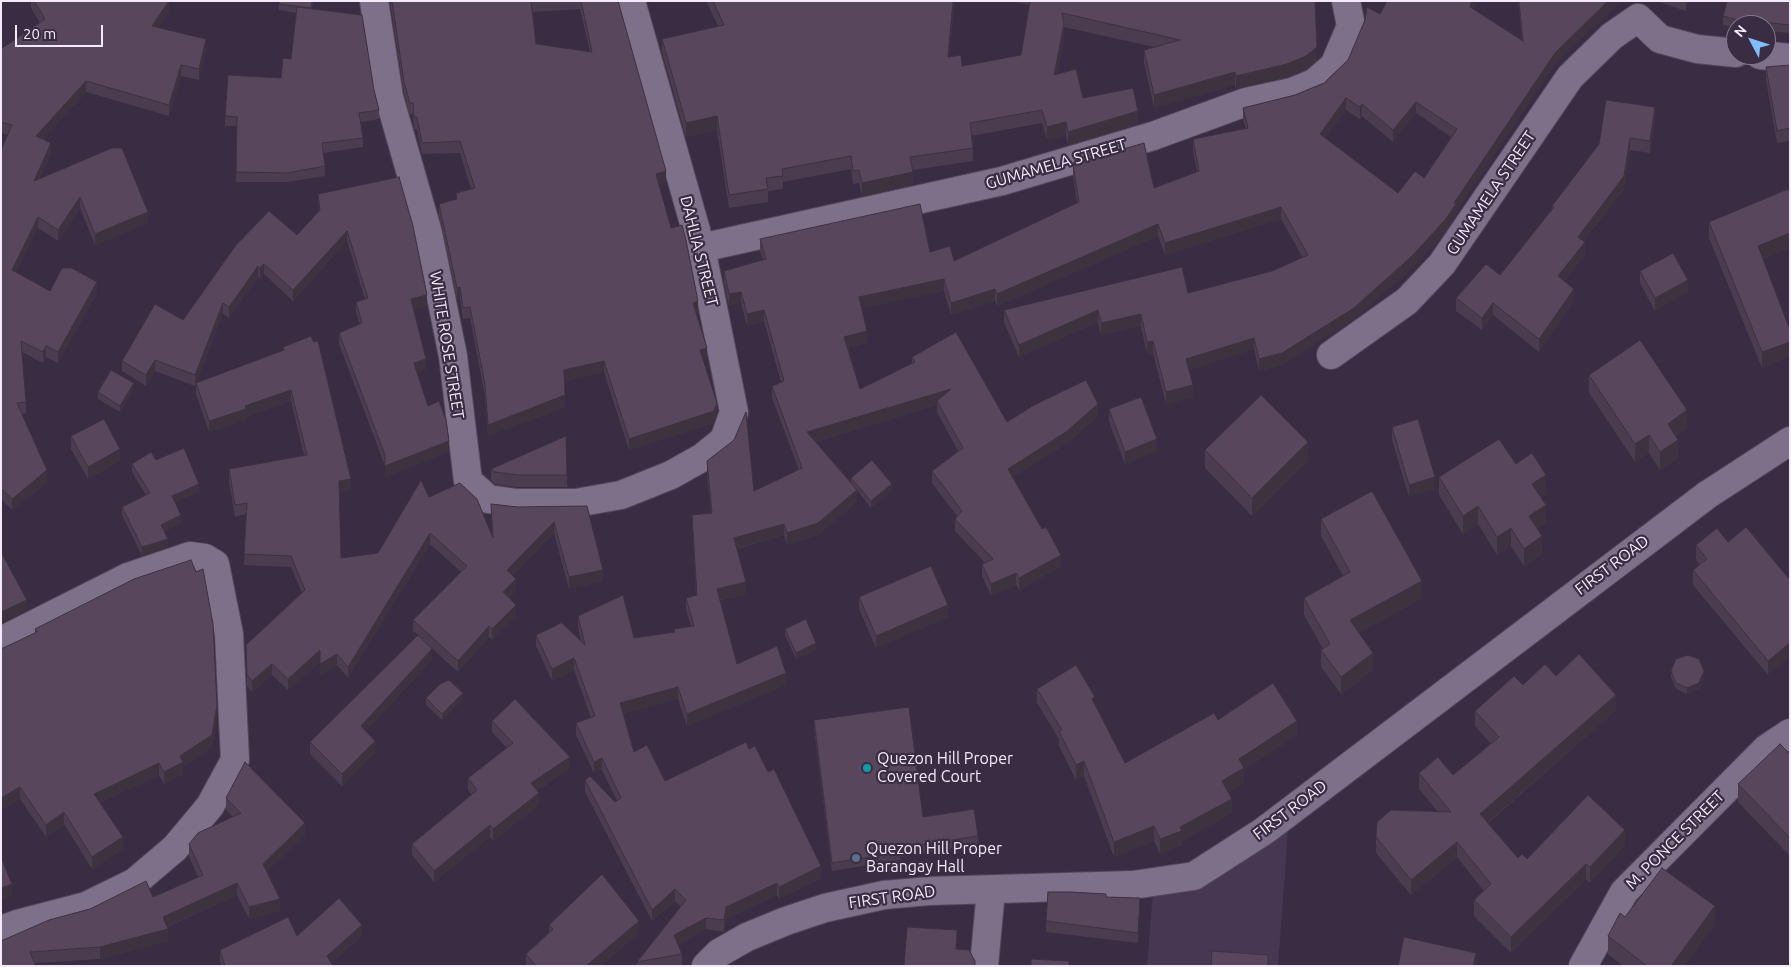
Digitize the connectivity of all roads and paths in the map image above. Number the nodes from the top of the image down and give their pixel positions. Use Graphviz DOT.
graph roads {
  1 [pos="374,1"];
  2 [pos="631,1"];
  3 [pos="1346,1"];
  4 [pos="1638,9"];
  5 [pos="1726,52"];
  6 [pos="1776,57"];
  7 [pos="1790,58"];
  8 [pos="701,248"];
  9 [pos="1331,355"];
  10 [pos="1790,441"];
  11 [pos="671,475"];
  12 [pos="1,641"];
  13 [pos="1790,733"];
  14 [pos="991,890"];
  15 [pos="1,930"];
  16 [pos="706,966"];
  17 [pos="984,966"];
  18 [pos="1583,966"];
  1 -- 11 [label="street, WHITE ROSE STREET"];
  2 -- 8 [label="street, DAHLIA STREET"];
  3 -- 8 [label="street, GUMAMELA STREET"];
  4 -- 5 [label="street"];
  4 -- 9 [label="street, GUMAMELA STREET"];
  6 -- 7 [label="street"];
  8 -- 11 [label="street, DAHLIA STREET"];
  10 -- 14 [label="street, FIRST ROAD"];
  12 -- 15 [label="street"];
  13 -- 18 [label="street, M. PONCE STREET"];
  14 -- 16 [label="street, FIRST ROAD"];
  14 -- 17 [label="street"];
}
